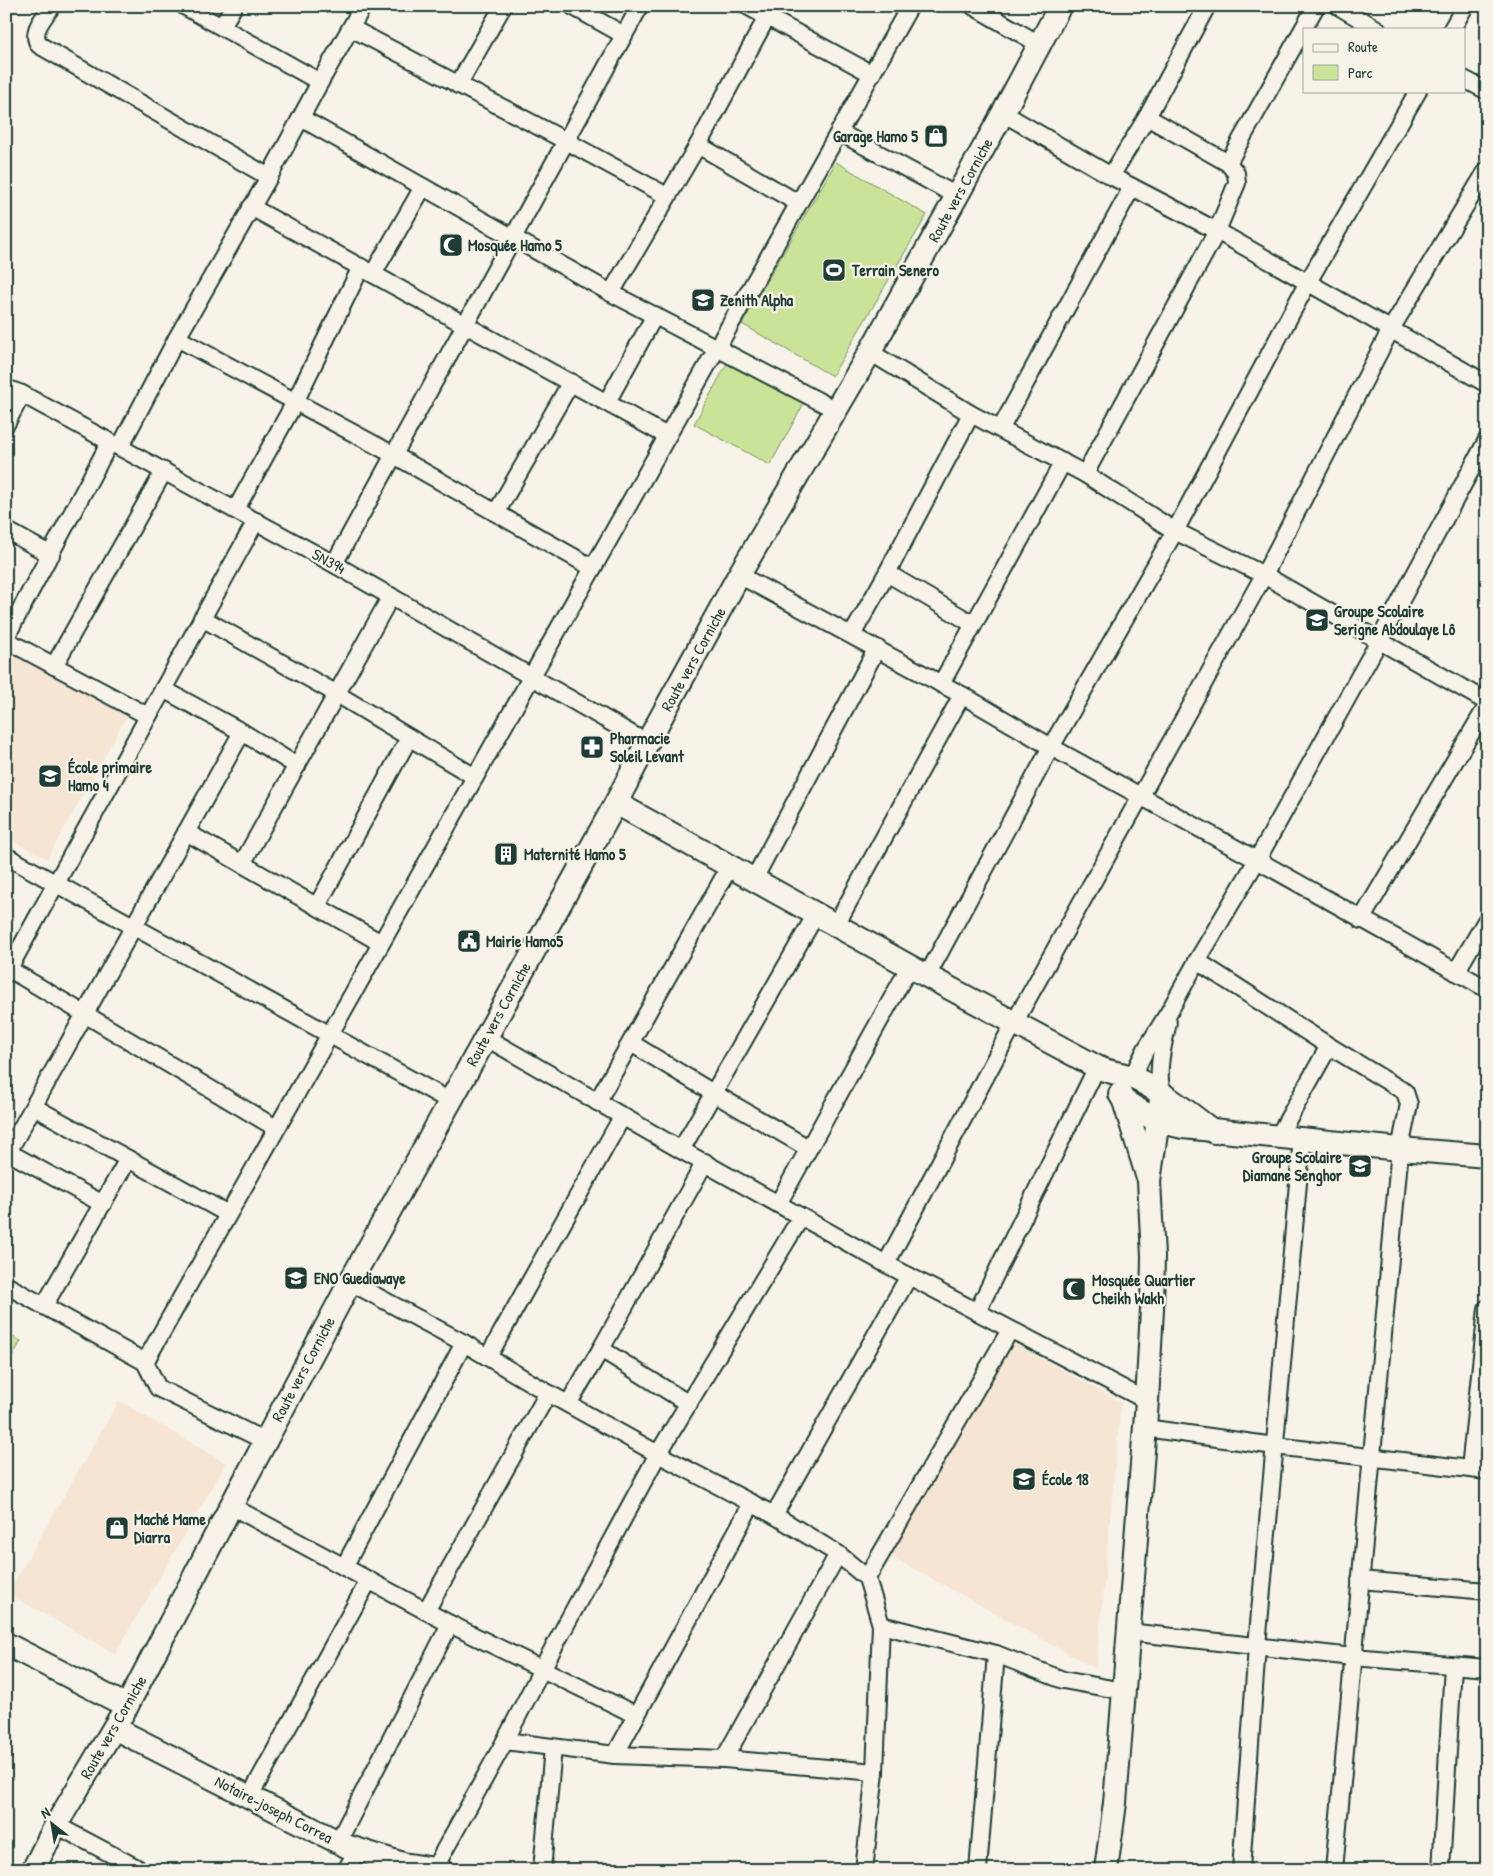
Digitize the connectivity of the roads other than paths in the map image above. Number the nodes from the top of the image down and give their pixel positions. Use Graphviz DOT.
graph roads {
  1 [pos="52,6"];
  2 [pos="184,6"];
  3 [pos="234,6"];
  4 [pos="363,6"];
  5 [pos="503,6"];
  6 [pos="572,6"];
  7 [pos="640,6"];
  8 [pos="747,6"];
  9 [pos="910,6"];
  10 [pos="973,6"];
  11 [pos="1060,6"];
  12 [pos="1207,6"];
  13 [pos="1316,6"];
  14 [pos="1465,6"];
  15 [pos="1344,8"];
  16 [pos="767,17"];
  17 [pos="222,26"];
  18 [pos="351,28"];
  19 [pos="1304,28"];
  20 [pos="1375,28"];
  21 [pos="1453,28"];
  22 [pos="1303,29"];
  23 [pos="624,34"];
  24 [pos="1039,44"];
  25 [pos="872,74"];
  26 [pos="1466,80"];
  27 [pos="320,82"];
  28 [pos="458,85"];
  29 [pos="1487,91"];
  30 [pos="1417,92"];
  31 [pos="1003,113"];
  32 [pos="1146,117"];
  33 [pos="301,118"];
  34 [pos="839,132"];
  35 [pos="566,141"];
  36 [pos="698,145"];
  37 [pos="1228,163"];
  38 [pos="1487,170"];
  39 [pos="1111,176"];
  40 [pos="269,177"];
  41 [pos="423,186"];
  42 [pos="1132,187"];
  43 [pos="667,196"];
  44 [pos="957,196"];
  45 [pos="798,204"];
  46 [pos="251,207"];
  47 [pos="1217,231"];
  48 [pos="513,237"];
  49 [pos="367,270"];
  50 [pos="1308,282"];
  51 [pos="611,293"];
  52 [pos="655,315"];
  53 [pos="465,324"];
  54 [pos="1391,329"];
  55 [pos="177,338"];
  56 [pos="717,348"];
  57 [pos="870,352"];
  58 [pos="571,382"];
  59 [pos="1487,384"];
  60 [pos="6,388"];
  61 [pos="22,394"];
  62 [pos="295,402"];
  63 [pos="606,402"];
  64 [pos="836,410"];
  65 [pos="971,414"];
  66 [pos="6,424"];
  67 [pos="1001,428"];
  68 [pos="667,436"];
  69 [pos="1487,440"];
  70 [pos="115,444"];
  71 [pos="394,455"];
  72 [pos="1062,462"];
  73 [pos="164,471"];
  74 [pos="1085,474"];
  75 [pos="236,509"];
  76 [pos="496,513"];
  77 [pos="256,520"];
  78 [pos="6,530"];
  79 [pos="1175,530"];
  80 [pos="51,555"];
  81 [pos="334,564"];
  82 [pos="593,568"];
  83 [pos="887,573"];
  84 [pos="739,575"];
  85 [pos="1264,575"];
  86 [pos="391,596"];
  87 [pos="202,618"];
  88 [pos="973,624"];
  89 [pos="852,635"];
  90 [pos="6,639"];
  91 [pos="1380,641"];
  92 [pos="877,648"];
  93 [pos="54,666"];
  94 [pos="532,676"];
  95 [pos="941,684"];
  96 [pos="163,690"];
  97 [pos="337,694"];
  98 [pos="962,695"];
  99 [pos="1487,704"];
  100 [pos="148,716"];
  101 [pos="242,732"];
  102 [pos="409,738"];
  103 [pos="647,743"];
  104 [pos="1051,747"];
  105 [pos="297,766"];
  106 [pos="475,777"];
  107 [pos="1141,796"];
  108 [pos="616,803"];
  109 [pos="186,832"];
  110 [pos="6,856"];
  111 [pos="1257,860"];
  112 [pos="242,864"];
  113 [pos="730,866"];
  114 [pos="754,879"];
  115 [pos="56,883"];
  116 [pos="317,906"];
  117 [pos="816,914"];
  118 [pos="1487,919"];
  119 [pos="1361,920"];
  120 [pos="836,925"];
  121 [pos="134,926"];
  122 [pos="381,943"];
  123 [pos="1197,961"];
  124 [pos="919,971"];
  125 [pos="8,972"];
  126 [pos="1456,972"];
  127 [pos="1487,989"];
  128 [pos="1169,1012"];
  129 [pos="85,1014"];
  130 [pos="1014,1023"];
  131 [pos="330,1034"];
  132 [pos="485,1037"];
  133 [pos="631,1042"];
  134 [pos="1329,1046"];
  135 [pos="1100,1069"];
  136 [pos="1132,1077"];
  137 [pos="713,1093"];
  138 [pos="1162,1093"];
  139 [pos="450,1101"];
  140 [pos="1124,1101"];
  141 [pos="598,1102"];
  142 [pos="34,1107"];
  143 [pos="622,1117"];
  144 [pos="1157,1121"];
  145 [pos="276,1128"];
  146 [pos="1214,1132"];
  147 [pos="1278,1136"];
  148 [pos="1302,1138"];
  149 [pos="808,1148"];
  150 [pos="681,1150"];
  151 [pos="1400,1150"];
  152 [pos="7,1152"];
  153 [pos="1487,1156"];
  154 [pos="128,1159"];
  155 [pos="705,1162"];
  156 [pos="1149,1181"];
  157 [pos="102,1204"];
  158 [pos="778,1204"];
  159 [pos="228,1214"];
  160 [pos="802,1217"];
  161 [pos="886,1264"];
  162 [pos="909,1276"];
  163 [pos="350,1282"];
  164 [pos="6,1285"];
  165 [pos="44,1306"];
  166 [pos="1487,1308"];
  167 [pos="977,1312"];
  168 [pos="1010,1330"];
  169 [pos="464,1343"];
  170 [pos="601,1349"];
  171 [pos="488,1356"];
  172 [pos="145,1362"];
  173 [pos="548,1393"];
  174 [pos="1147,1401"];
  175 [pos="568,1404"];
  176 [pos="689,1404"];
  177 [pos="1145,1428"];
  178 [pos="265,1441"];
  179 [pos="1275,1446"];
  180 [pos="658,1454"];
  181 [pos="1371,1456"];
  182 [pos="1470,1469"];
  183 [pos="1487,1471"];
  184 [pos="752,1503"];
  185 [pos="231,1506"];
  186 [pos="774,1515"];
  187 [pos="838,1554"];
  188 [pos="344,1567"];
  189 [pos="867,1578"];
  190 [pos="369,1580"];
  191 [pos="1360,1580"];
  192 [pos="1487,1591"];
  193 [pos="426,1611"];
  194 [pos="450,1624"];
  195 [pos="881,1625"];
  196 [pos="1128,1632"];
  197 [pos="1257,1646"];
  198 [pos="9,1651"];
  199 [pos="996,1654"];
  200 [pos="1353,1657"];
  201 [pos="1453,1666"];
  202 [pos="1487,1668"];
  203 [pos="542,1669"];
  204 [pos="1123,1691"];
  205 [pos="127,1706"];
  206 [pos="636,1715"];
  207 [pos="114,1728"];
  208 [pos="505,1741"];
  209 [pos="553,1748"];
  210 [pos="615,1755"];
  211 [pos="724,1759"];
  212 [pos="875,1772"];
  213 [pos="249,1798"];
  214 [pos="56,1825"];
  215 [pos="348,1845"];
  216 [pos="437,1869"];
  217 [pos="32,1870"];
  218 [pos="141,1870"];
  219 [pos="346,1870"];
  220 [pos="542,1870"];
  221 [pos="864,1870"];
  222 [pos="978,1870"];
  223 [pos="1106,1870"];
  224 [pos="1241,1870"];
  225 [pos="1334,1870"];
  226 [pos="1441,1870"];
  1 -- 40 [label="street"];
  2 -- 17 [label="street"];
  3 -- 17 [label="street"];
  4 -- 18 [label="street"];
  5 -- 28 [label="street"];
  6 -- 23 [label="street"];
  7 -- 23 [label="street"];
  8 -- 16 [label="street"];
  9 -- 25 [label="street"];
  10 -- 24 [label="street"];
  11 -- 24 [label="street, Route vers Corniche"];
  12 -- 32 [label="street"];
  13 -- 19 [label="street"];
  14 -- 21 [label="street"];
  15 -- 20 [label="street"];
  16 -- 25 [label="street"];
  16 -- 36 [label="street"];
  17 -- 27 [label="street"];
  18 -- 27 [label="street"];
  18 -- 28 [label="street"];
  22 -- 37 [label="street"];
  23 -- 35 [label="street"];
  24 -- 31 [label="street, Route vers Corniche"];
  25 -- 34 [label="street"];
  26 -- 29 [label="street"];
  27 -- 33 [label="street"];
  28 -- 35 [label="street"];
  30 -- 50 [label="street"];
  31 -- 39 [label="street"];
  31 -- 44 [label="street, Route vers Corniche"];
  32 -- 37 [label="street"];
  32 -- 39 [label="street"];
  33 -- 40 [label="street"];
  33 -- 41 [label="street"];
  34 -- 44 [label="street"];
  34 -- 45 [label="street"];
  35 -- 43 [label="street"];
  35 -- 48 [label="street"];
  36 -- 43 [label="street"];
  36 -- 45 [label="street"];
  37 -- 47 [label="street"];
  38 -- 54 [label="street"];
  39 -- 42 [label="street"];
  40 -- 46 [label="street"];
  41 -- 48 [label="street"];
  41 -- 49 [label="street"];
  42 -- 47 [label="street"];
  42 -- 67 [label="street"];
  43 -- 51 [label="street"];
  44 -- 57 [label="street, Route vers Corniche"];
  45 -- 56 [label="street"];
  46 -- 49 [label="street"];
  46 -- 55 [label="street"];
  47 -- 50 [label="street"];
  47 -- 74 [label="street"];
  48 -- 51 [label="street"];
  48 -- 53 [label="street"];
  49 -- 53 [label="street"];
  49 -- 62 [label="street"];
  50 -- 54 [label="street"];
  50 -- 79 [label="street"];
  51 -- 52 [label="street"];
  52 -- 56 [label="street"];
  52 -- 63 [label="street"];
  53 -- 58 [label="street"];
  53 -- 71 [label="street"];
  54 -- 59 [label="street"];
  54 -- 85 [label="street"];
  55 -- 62 [label="street"];
  55 -- 70 [label="street"];
  56 -- 64 [label="street"];
  56 -- 68 [label="street"];
  57 -- 64 [label="street, Route vers Corniche"];
  57 -- 65 [label="street"];
  58 -- 63 [label="street"];
  58 -- 76 [label="street"];
  60 -- 61 [label="street, SN394"];
  61 -- 66 [label="street"];
  61 -- 70 [label="street, SN394"];
  62 -- 71 [label="street"];
  62 -- 75 [label="street"];
  63 -- 68 [label="street"];
  64 -- 84 [label="street, Route vers Corniche"];
  65 -- 67 [label="street"];
  65 -- 83 [label="street"];
  67 -- 72 [label="street"];
  68 -- 82 [label="street"];
  69 -- 91 [label="street"];
  70 -- 73 [label="street, SN394"];
  70 -- 80 [label="street"];
  71 -- 76 [label="street"];
  71 -- 81 [label="street"];
  72 -- 74 [label="street"];
  72 -- 88 [label="street"];
  73 -- 75 [label="street, SN394"];
  73 -- 93 [label="street"];
  74 -- 79 [label="street"];
  75 -- 77 [label="street, SN394"];
  76 -- 82 [label="street"];
  77 -- 81 [label="street, SN394"];
  77 -- 87 [label="street"];
  78 -- 80 [label="street"];
  79 -- 85 [label="street"];
  79 -- 104 [label="street"];
  80 -- 90 [label="street"];
  81 -- 86 [label="street, SN394"];
  82 -- 94 [label="street"];
  83 -- 88 [label="street"];
  83 -- 89 [label="street"];
  84 -- 89 [label="street"];
  84 -- 103 [label="street, Route vers Corniche"];
  85 -- 91 [label="street"];
  85 -- 107 [label="street"];
  86 -- 94 [label="street, SN394"];
  86 -- 97 [label="street"];
  87 -- 96 [label="street"];
  87 -- 97 [label="street"];
  88 -- 95 [label="street"];
  89 -- 92 [label="street"];
  90 -- 93 [label="street"];
  91 -- 99 [label="street"];
  91 -- 111 [label="street"];
  92 -- 95 [label="street"];
  92 -- 114 [label="street"];
  93 -- 100 [label="street"];
  94 -- 103 [label="street, SN394"];
  94 -- 106 [label="street"];
  95 -- 98 [label="street"];
  96 -- 100 [label="street"];
  96 -- 101 [label="street"];
  97 -- 102 [label="street"];
  97 -- 105 [label="street"];
  98 -- 104 [label="street"];
  98 -- 120 [label="street"];
  99 -- 119 [label="street"];
  100 -- 115 [label="street"];
  101 -- 105 [label="street"];
  101 -- 109 [label="street"];
  102 -- 106 [label="street"];
  102 -- 116 [label="street"];
  103 -- 108 [label="street, Route vers Corniche"];
  104 -- 107 [label="street"];
  104 -- 124 [label="street"];
  105 -- 112 [label="street"];
  106 -- 122 [label="street"];
  107 -- 111 [label="street"];
  107 -- 130 [label="street"];
  108 -- 113 [label="street"];
  108 -- 132 [label="street, Route vers Corniche"];
  109 -- 112 [label="street"];
  109 -- 121 [label="street"];
  110 -- 115 [label="street"];
  111 -- 119 [label="street"];
  111 -- 123 [label="street"];
  112 -- 116 [label="street"];
  113 -- 114 [label="street"];
  113 -- 133 [label="street"];
  114 -- 117 [label="street"];
  115 -- 121 [label="street"];
  115 -- 125 [label="street"];
  116 -- 122 [label="street"];
  117 -- 120 [label="street"];
  117 -- 137 [label="street"];
  118 -- 126 [label="street"];
  119 -- 126 [label="street"];
  120 -- 124 [label="street"];
  121 -- 129 [label="street"];
  121 -- 131 [label="street"];
  122 -- 131 [label="street"];
  123 -- 128 [label="street"];
  123 -- 134 [label="street"];
  124 -- 130 [label="street"];
  124 -- 149 [label="street"];
  125 -- 129 [label="street"];
  126 -- 127 [label="street"];
  128 -- 136 [label="street"];
  128 -- 138 [label="street"];
  129 -- 142 [label="street"];
  129 -- 145 [label="street"];
  130 -- 135 [label="street"];
  130 -- 161 [label="street"];
  131 -- 139 [label="street"];
  131 -- 145 [label="street"];
  132 -- 139 [label="street, Route vers Corniche"];
  132 -- 141 [label="street"];
  133 -- 137 [label="street"];
  133 -- 141 [label="street"];
  134 -- 147 [label="street"];
  134 -- 151 [label="street"];
  135 -- 136 [label="street"];
  135 -- 140 [label="street"];
  135 -- 167 [label="street"];
  136 -- 138 [label="street"];
  136 -- 140 [label="street"];
  137 -- 149 [label="street"];
  137 -- 150 [label="street"];
  138 -- 144 [label="street"];
  138 -- 146 [label="street"];
  139 -- 163 [label="street, Route vers Corniche"];
  140 -- 144 [label="street"];
  140 -- 156 [label="street"];
  141 -- 143 [label="street"];
  142 -- 152 [label="street"];
  142 -- 154 [label="street"];
  143 -- 150 [label="street"];
  143 -- 171 [label="street"];
  144 -- 146 [label="street"];
  144 -- 156 [label="street"];
  145 -- 159 [label="street"];
  146 -- 147 [label="street"];
  147 -- 148 [label="street"];
  148 -- 151 [label="street"];
  148 -- 179 [label="street"];
  149 -- 158 [label="street"];
  150 -- 155 [label="street"];
  151 -- 153 [label="street"];
  151 -- 181 [label="street"];
  152 -- 157 [label="street"];
  154 -- 157 [label="street"];
  154 -- 159 [label="street"];
  155 -- 158 [label="street"];
  155 -- 170 [label="street"];
  156 -- 174 [label="street"];
  157 -- 165 [label="street"];
  158 -- 160 [label="street"];
  159 -- 172 [label="street"];
  160 -- 161 [label="street"];
  160 -- 176 [label="street"];
  161 -- 162 [label="street"];
  162 -- 167 [label="street"];
  162 -- 186 [label="street"];
  163 -- 169 [label="street"];
  163 -- 178 [label="street, Route vers Corniche"];
  164 -- 165 [label="street"];
  165 -- 172 [label="street"];
  166 -- 182 [label="street"];
  167 -- 168 [label="street"];
  168 -- 174 [label="street"];
  168 -- 189 [label="street"];
  169 -- 171 [label="street"];
  169 -- 188 [label="street"];
  170 -- 175 [label="street"];
  170 -- 176 [label="street"];
  171 -- 173 [label="street"];
  172 -- 178 [label="street"];
  173 -- 175 [label="street"];
  173 -- 193 [label="street"];
  174 -- 177 [label="street"];
  175 -- 180 [label="street"];
  176 -- 180 [label="street"];
  177 -- 179 [label="street"];
  177 -- 196 [label="street"];
  178 -- 185 [label="street, Route vers Corniche"];
  179 -- 181 [label="street"];
  179 -- 197 [label="street"];
  180 -- 184 [label="street"];
  180 -- 203 [label="street"];
  181 -- 182 [label="street"];
  181 -- 191 [label="street"];
  182 -- 183 [label="street"];
  184 -- 186 [label="street"];
  184 -- 206 [label="street"];
  185 -- 188 [label="street"];
  185 -- 205 [label="street, Route vers Corniche"];
  186 -- 187 [label="street"];
  187 -- 189 [label="street"];
  187 -- 211 [label="street"];
  188 -- 190 [label="street"];
  189 -- 195 [label="street"];
  190 -- 193 [label="street"];
  190 -- 213 [label="street"];
  191 -- 192 [label="street"];
  191 -- 200 [label="street"];
  193 -- 194 [label="street"];
  194 -- 203 [label="street"];
  194 -- 215 [label="street"];
  195 -- 199 [label="street"];
  195 -- 212 [label="street"];
  196 -- 197 [label="street"];
  196 -- 204 [label="street"];
  197 -- 200 [label="street"];
  197 -- 224 [label="street"];
  198 -- 205 [label="street"];
  199 -- 204 [label="street"];
  199 -- 222 [label="street"];
  200 -- 201 [label="street"];
  200 -- 225 [label="street"];
  201 -- 202 [label="street"];
  201 -- 226 [label="street"];
  203 -- 206 [label="street"];
  203 -- 208 [label="street"];
  204 -- 223 [label="street"];
  205 -- 207 [label="street, Route vers Corniche"];
  206 -- 210 [label="street"];
  207 -- 213 [label="street, Notaire-joseph Correa"];
  207 -- 214 [label="street, Route vers Corniche"];
  208 -- 209 [label="street"];
  208 -- 216 [label="street"];
  209 -- 210 [label="street"];
  209 -- 220 [label="street"];
  210 -- 211 [label="street"];
  211 -- 212 [label="street"];
  212 -- 221 [label="street"];
  213 -- 215 [label="street, Notaire-joseph Correa"];
  214 -- 217 [label="street, Route vers Corniche"];
  214 -- 218 [label="street"];
  215 -- 216 [label="street, Notaire-joseph Correa"];
  215 -- 219 [label="street"];
}
